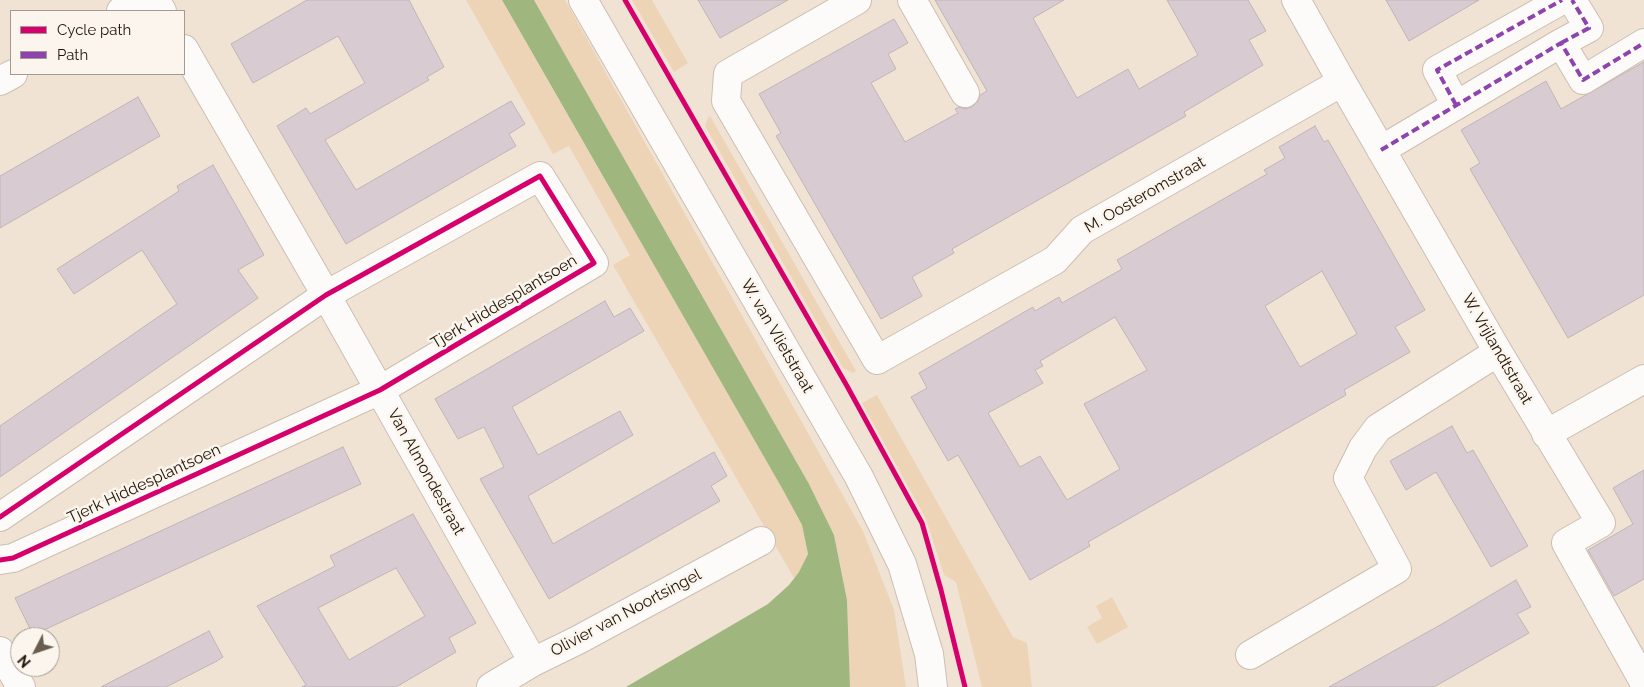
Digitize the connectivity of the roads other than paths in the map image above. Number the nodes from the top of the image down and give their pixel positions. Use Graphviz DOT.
graph roads {
  1 [pos="141,0"];
  2 [pos="584,0"];
  3 [pos="857,0"];
  4 [pos="912,0"];
  5 [pos="1296,0"];
  6 [pos="1562,0"];
  7 [pos="1572,0"];
  8 [pos="123,10"];
  9 [pos="1644,42"];
  10 [pos="1561,44"];
  11 [pos="185,51"];
  12 [pos="11,75"];
  13 [pos="0,81"];
  14 [pos="1342,82"];
  15 [pos="965,93"];
  16 [pos="1456,105"];
  17 [pos="1381,150"];
  18 [pos="326,295"];
  19 [pos="1498,352"];
  20 [pos="1644,379"];
  21 [pos="380,390"];
  22 [pos="1546,434"];
  23 [pos="0,517"];
  24 [pos="761,541"];
  25 [pos="0,560"];
  26 [pos="0,651"];
  27 [pos="1250,655"];
  28 [pos="533,662"];
  29 [pos="1644,682"];
  30 [pos="21,687"];
  31 [pos="491,687"];
  32 [pos="933,687"];
  1 -- 8 [label="street"];
  2 -- 32 [label="street, W. van Vlietstraat"];
  3 -- 14 [label="street, M. Oosteromstraat"];
  4 -- 15 [label="street"];
  5 -- 14 [label="street, W. Vrijlandtstraat"];
  6 -- 16 [label="street"];
  7 -- 10 [label="street"];
  9 -- 10 [label="street"];
  10 -- 16 [label="street"];
  11 -- 18 [label="street, Van Almondestraat"];
  12 -- 13 [label="street"];
  14 -- 17 [label="street, W. Vrijlandtstraat"];
  16 -- 17 [label="street"];
  17 -- 19 [label="street, W. Vrijlandtstraat"];
  18 -- 21 [label="street, Van Almondestraat"];
  18 -- 21 [label="street, Tjerk Hiddesplantsoen"];
  18 -- 23 [label="street, Tjerk Hiddesplantsoen"];
  19 -- 22 [label="street, W. Vrijlandtstraat"];
  19 -- 27 [label="street"];
  20 -- 22 [label="street"];
  21 -- 25 [label="street, Tjerk Hiddesplantsoen"];
  21 -- 28 [label="street, Van Almondestraat"];
  22 -- 29 [label="street, W. Vrijlandtstraat"];
  24 -- 28 [label="street, Olivier van Noortsingel"];
  26 -- 30 [label="street"];
  28 -- 31 [label="street, Olivier van Noortsingel"];
}
